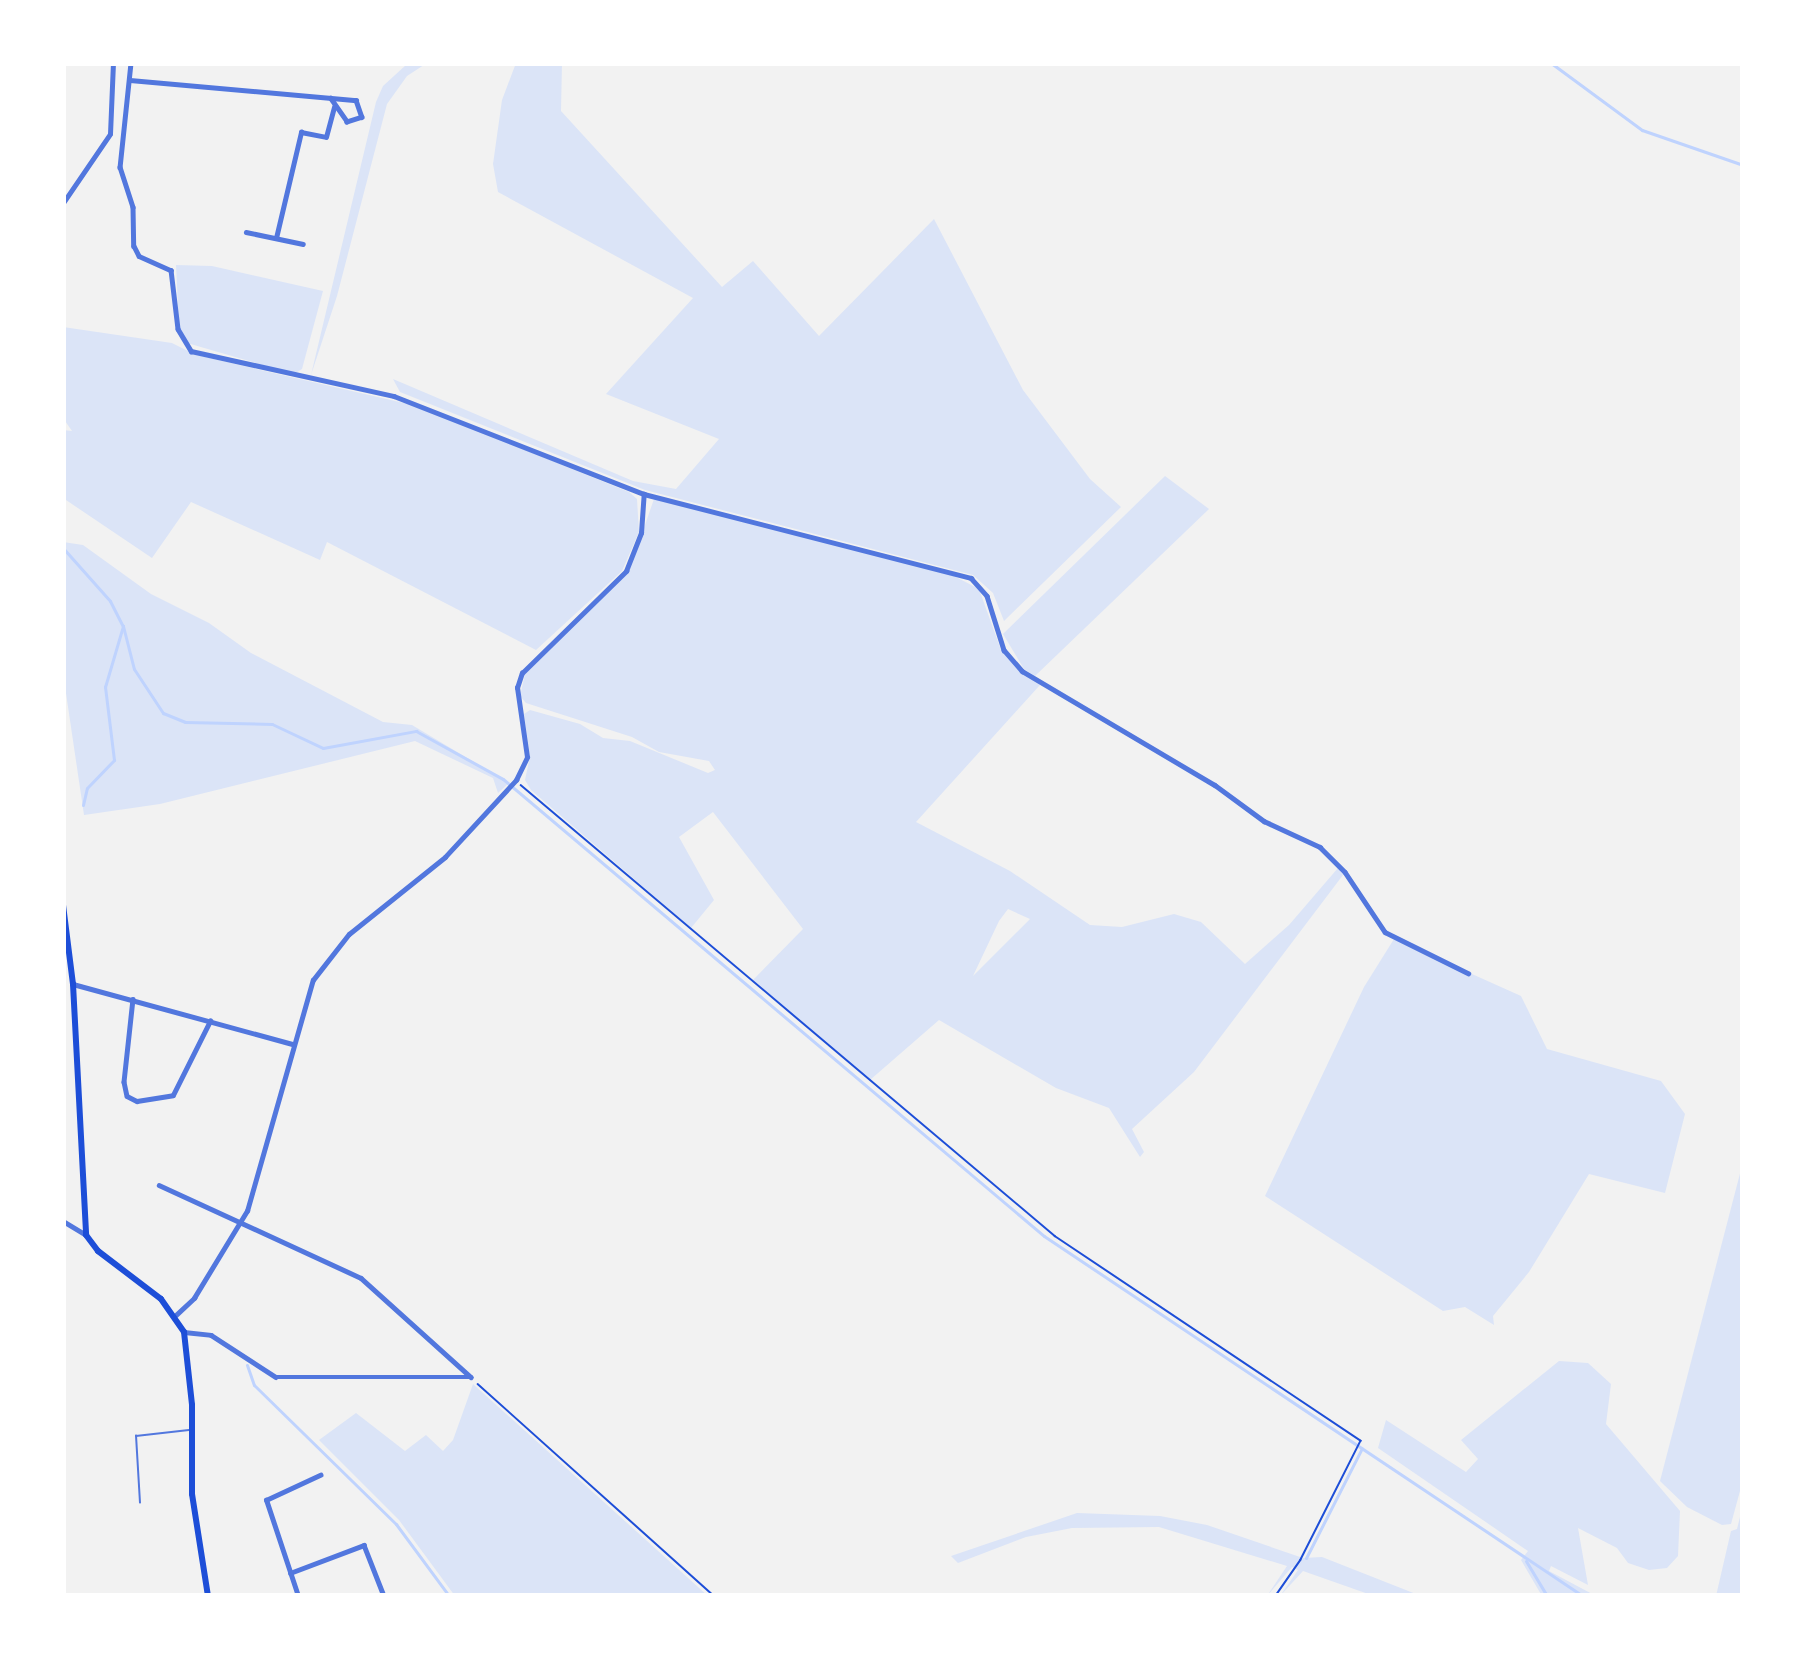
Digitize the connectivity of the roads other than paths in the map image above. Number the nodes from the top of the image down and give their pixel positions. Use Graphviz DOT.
graph roads {
  1 [pos="113,63"];
  2 [pos="131,63"];
  3 [pos="130,80"];
  4 [pos="330,98"];
  5 [pos="334,107"];
  6 [pos="101,153"];
  7 [pos="122,155"];
  8 [pos="63,203"];
  9 [pos="246,232"];
  10 [pos="276,238"];
  11 [pos="303,244"];
  12 [pos="644,494"];
  13 [pos="63,905"];
  14 [pos="1468,973"];
  15 [pos="73,984"];
  16 [pos="133,999"];
  17 [pos="210,1021"];
  18 [pos="293,1043"];
  19 [pos="159,1185"];
  20 [pos="63,1221"];
  21 [pos="242,1221"];
  22 [pos="86,1235"];
  23 [pos="176,1315"];
  24 [pos="184,1332"];
  25 [pos="191,1430"];
  26 [pos="320,1475"];
  27 [pos="140,1503"];
  28 [pos="290,1574"];
  29 [pos="208,1596"];
  30 [pos="298,1596"];
  31 [pos="384,1596"];
  1 -- 6 [label="street"];
  2 -- 3 [label="street"];
  3 -- 4 [label="street"];
  3 -- 7 [label="street"];
  4 -- 5 [label="street"];
  4 -- 5 [label="street"];
  5 -- 10 [label="street"];
  6 -- 7 [label="street"];
  6 -- 8 [label="street"];
  7 -- 12 [label="street"];
  9 -- 10 [label="street"];
  10 -- 11 [label="street"];
  12 -- 14 [label="street"];
  12 -- 18 [label="street"];
  13 -- 15 [label="main road"];
  15 -- 16 [label="street"];
  15 -- 22 [label="main road"];
  16 -- 17 [label="street"];
  16 -- 17 [label="street"];
  17 -- 18 [label="street"];
  18 -- 21 [label="street"];
  19 -- 21 [label="street"];
  20 -- 22 [label="street"];
  21 -- 23 [label="street"];
  21 -- 24 [label="street"];
  22 -- 23 [label="main road"];
  23 -- 24 [label="main road"];
  24 -- 25 [label="main road"];
  25 -- 27 [label="lane"];
  25 -- 29 [label="main road"];
  26 -- 28 [label="street"];
  28 -- 30 [label="street"];
  28 -- 31 [label="street"];
}
